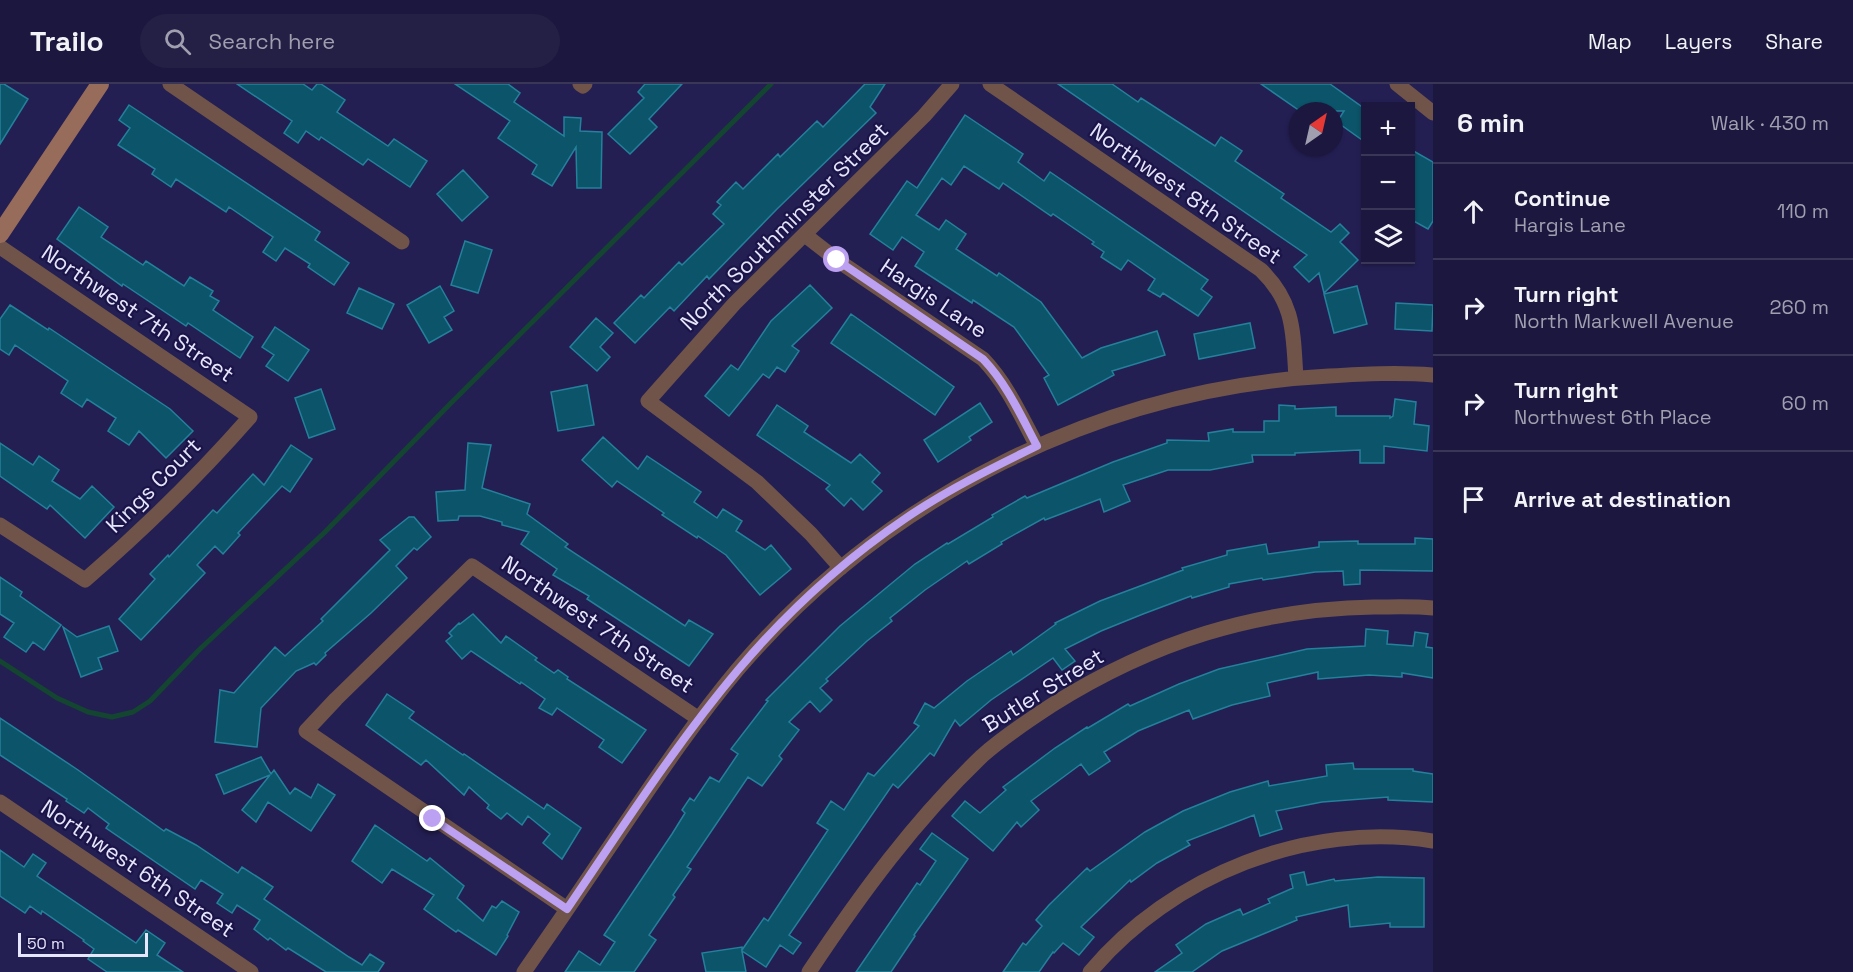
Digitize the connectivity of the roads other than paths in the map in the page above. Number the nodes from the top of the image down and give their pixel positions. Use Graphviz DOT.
graph roads {
  1 [pos="170,84"];
  2 [pos="952,84"];
  3 [pos="990,84"];
  4 [pos="1397,84"];
  5 [pos="95,86"];
  6 [pos="1433,113"];
  7 [pos="0,234"];
  8 [pos="805,235"];
  9 [pos="402,242"];
  10 [pos="0,247"];
  11 [pos="1433,375"];
  12 [pos="1296,378"];
  13 [pos="250,417"];
  14 [pos="1037,446"];
  15 [pos="0,525"];
  16 [pos="840,568"];
  17 [pos="1433,608"];
  18 [pos="699,719"];
  19 [pos="0,802"];
  20 [pos="1433,841"];
  21 [pos="567,909"];
  22 [pos="251,972"];
  23 [pos="524,972"];
  24 [pos="809,972"];
  25 [pos="1090,972"];
  1 -- 9 [label="street"];
  2 -- 8 [label="street, North Southminster Street"];
  3 -- 12 [label="street, Northwest 8th Street"];
  4 -- 6 [label="street"];
  5 -- 7 [label="main road"];
  8 -- 14 [label="street, Hargis Lane"];
  8 -- 16 [label="street, North Southminster Street"];
  10 -- 13 [label="street, Northwest 7th Street"];
  11 -- 12 [label="street"];
  12 -- 14 [label="street"];
  13 -- 15 [label="street, Kings Court"];
  14 -- 16 [label="street"];
  16 -- 18 [label="street"];
  17 -- 24 [label="street, Butler Street"];
  18 -- 21 [label="street"];
  18 -- 21 [label="street, Northwest 7th Street"];
  19 -- 22 [label="street, Northwest 6th Street"];
  20 -- 25 [label="street"];
  21 -- 23 [label="street"];
}
